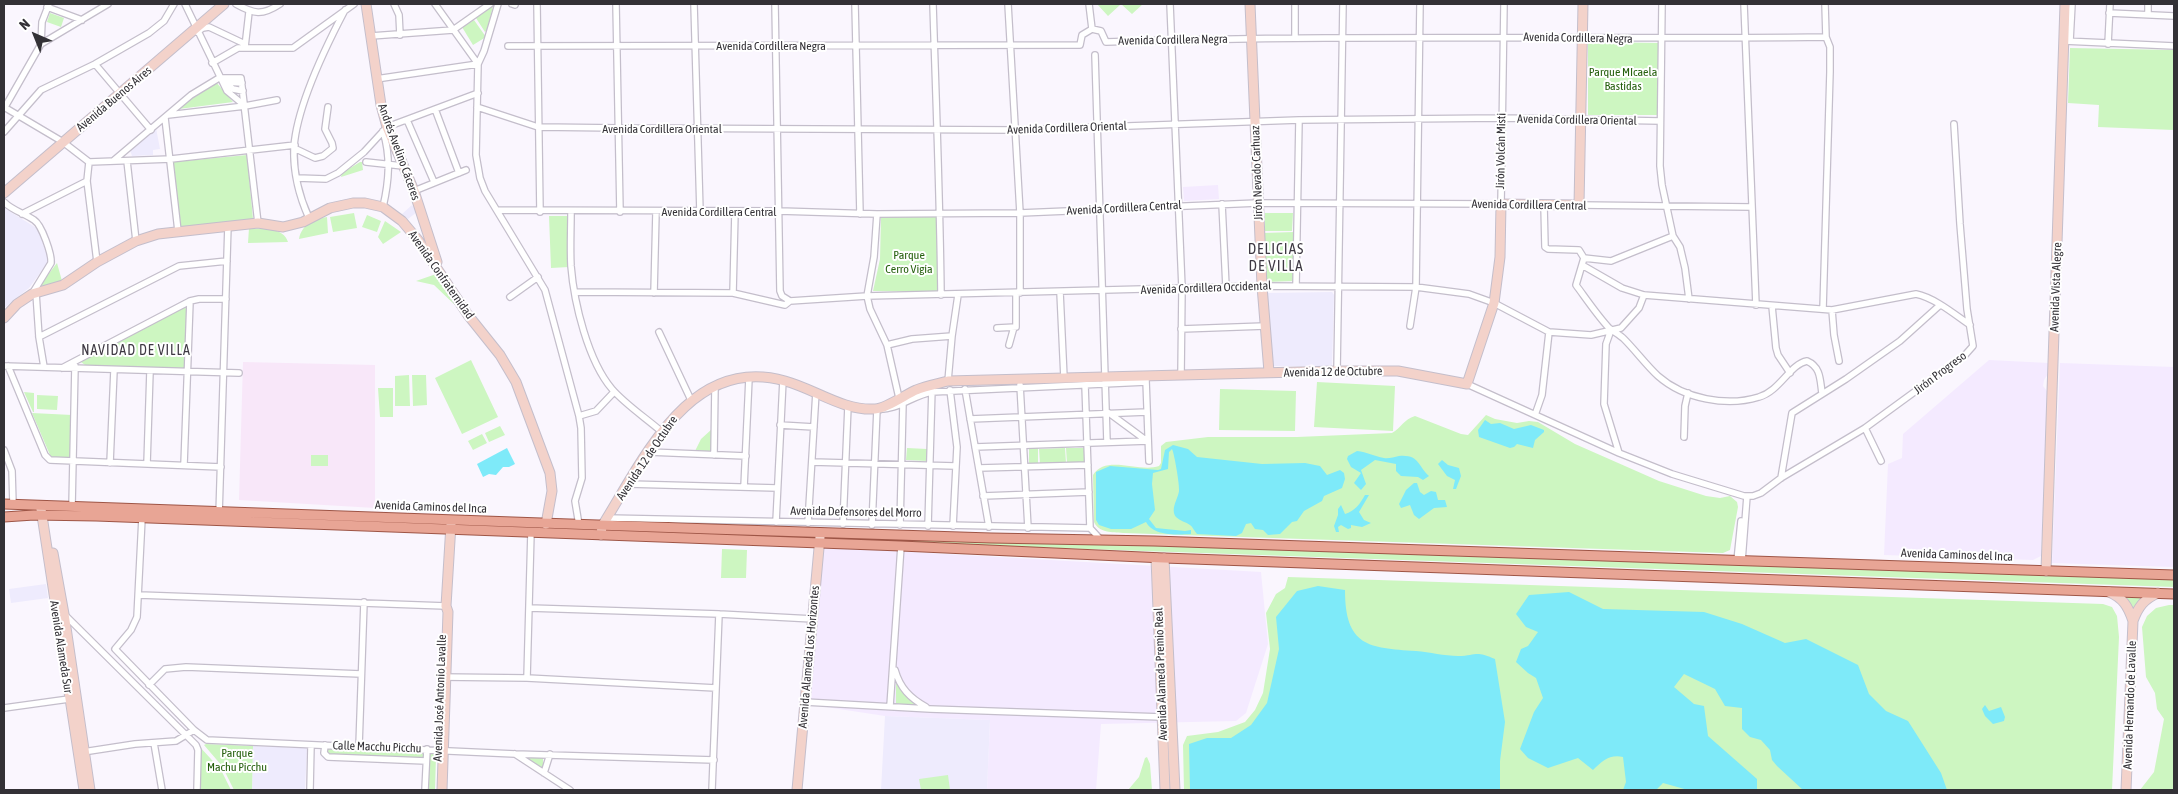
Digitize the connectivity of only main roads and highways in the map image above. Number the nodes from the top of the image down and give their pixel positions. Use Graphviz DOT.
graph roads {
  1 [pos="8,504"];
  2 [pos="219,516"];
  3 [pos="4,517"];
  4 [pos="451,524"];
  5 [pos="603,526"];
  6 [pos="546,528"];
  7 [pos="1117,540"];
  8 [pos="1222,543"];
  9 [pos="1097,556"];
  10 [pos="1198,559"];
  11 [pos="2006,569"];
  12 [pos="2174,575"];
  13 [pos="1978,587"];
  14 [pos="2174,594"];
  1 -- 2 [label="main road, Avenida Caminos del Inca"];
  2 -- 3 [label="main road, Avenida Caminos del Inca"];
  2 -- 4 [label="main road, Avenida Caminos del Inca"];
  4 -- 6 [label="main road, Avenida Caminos del Inca"];
  4 -- 6 [label="main road, Avenida Caminos del Inca"];
  5 -- 6 [label="main road, Avenida Caminos del Inca"];
  5 -- 6 [label="main road, Avenida Caminos del Inca"];
  5 -- 7 [label="main road, Avenida Caminos del Inca"];
  5 -- 9 [label="main road, Avenida Caminos del Inca"];
  7 -- 8 [label="main road, Avenida Caminos del Inca"];
  7 -- 9 [label="main road"];
  8 -- 10 [label="main road"];
  8 -- 11 [label="main road, Avenida Caminos del Inca"];
  9 -- 10 [label="main road, Avenida Caminos del Inca"];
  10 -- 13 [label="main road"];
  11 -- 12 [label="main road, Avenida Caminos del Inca"];
  11 -- 13 [label="main road"];
  13 -- 14 [label="main road"];
}
